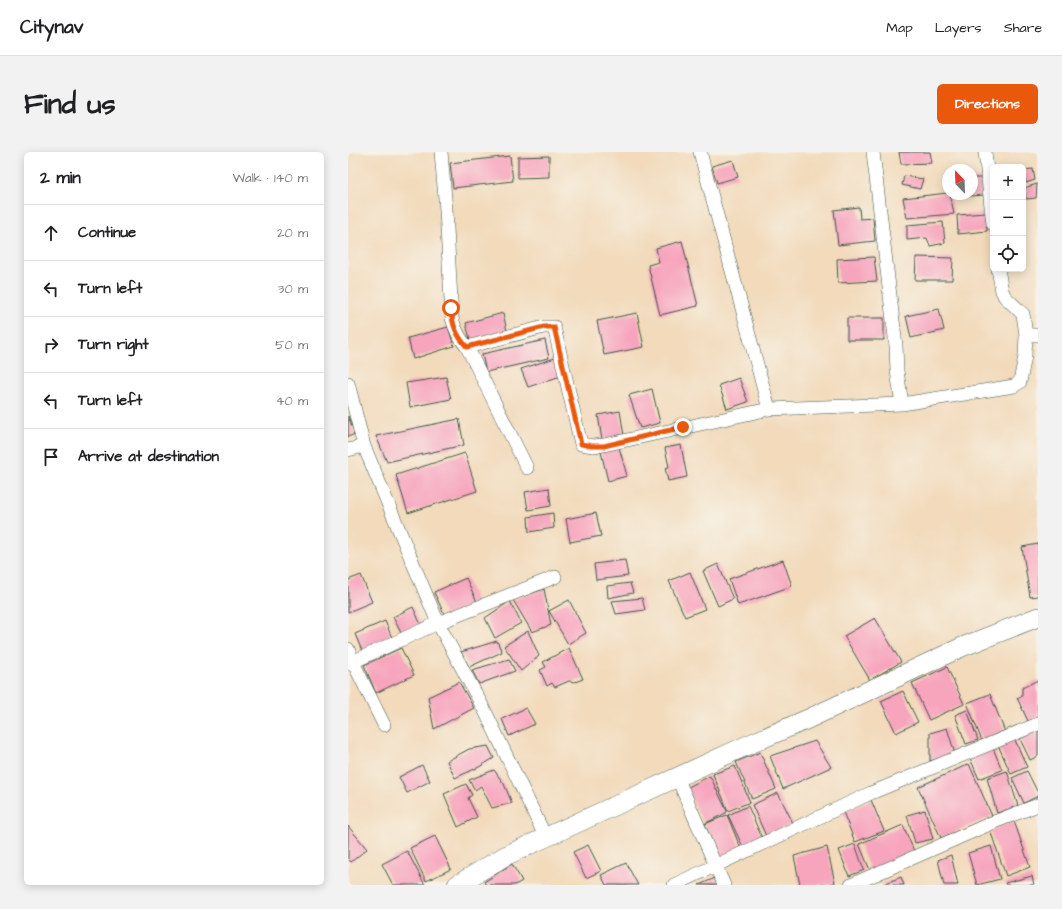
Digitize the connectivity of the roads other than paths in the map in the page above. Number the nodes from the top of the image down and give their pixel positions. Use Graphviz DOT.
graph roads {
  1 [pos="440,152"];
  2 [pos="700,152"];
  3 [pos="873,152"];
  4 [pos="985,152"];
  5 [pos="990,200"];
  6 [pos="999,272"];
  7 [pos="1032,335"];
  8 [pos="467,347"];
  9 [pos="348,383"];
  10 [pos="902,404"];
  11 [pos="769,409"];
  12 [pos="364,446"];
  13 [pos="348,450"];
  14 [pos="528,468"];
  15 [pos="555,577"];
  16 [pos="1038,617"];
  17 [pos="438,623"];
  18 [pos="348,648"];
  19 [pos="350,663"];
  20 [pos="1038,724"];
  21 [pos="384,725"];
  22 [pos="676,778"];
  23 [pos="1038,805"];
  24 [pos="546,838"];
  25 [pos="716,866"];
  26 [pos="457,885"];
  27 [pos="674,885"];
  28 [pos="724,885"];
  29 [pos="852,885"];
  1 -- 8 [label="street"];
  2 -- 11 [label="street"];
  3 -- 10 [label="street"];
  4 -- 5 [label="street"];
  6 -- 7 [label="street"];
  7 -- 10 [label="street"];
  8 -- 11 [label="street"];
  8 -- 14 [label="street"];
  9 -- 12 [label="street"];
  10 -- 11 [label="street"];
  12 -- 13 [label="street"];
  12 -- 17 [label="street"];
  15 -- 17 [label="street"];
  16 -- 22 [label="street"];
  17 -- 19 [label="street"];
  17 -- 24 [label="street"];
  18 -- 19 [label="street"];
  19 -- 21 [label="street"];
  20 -- 25 [label="street"];
  22 -- 24 [label="street"];
  22 -- 25 [label="street"];
  23 -- 29 [label="street"];
  24 -- 26 [label="street"];
  25 -- 27 [label="street"];
  25 -- 28 [label="street"];
}
